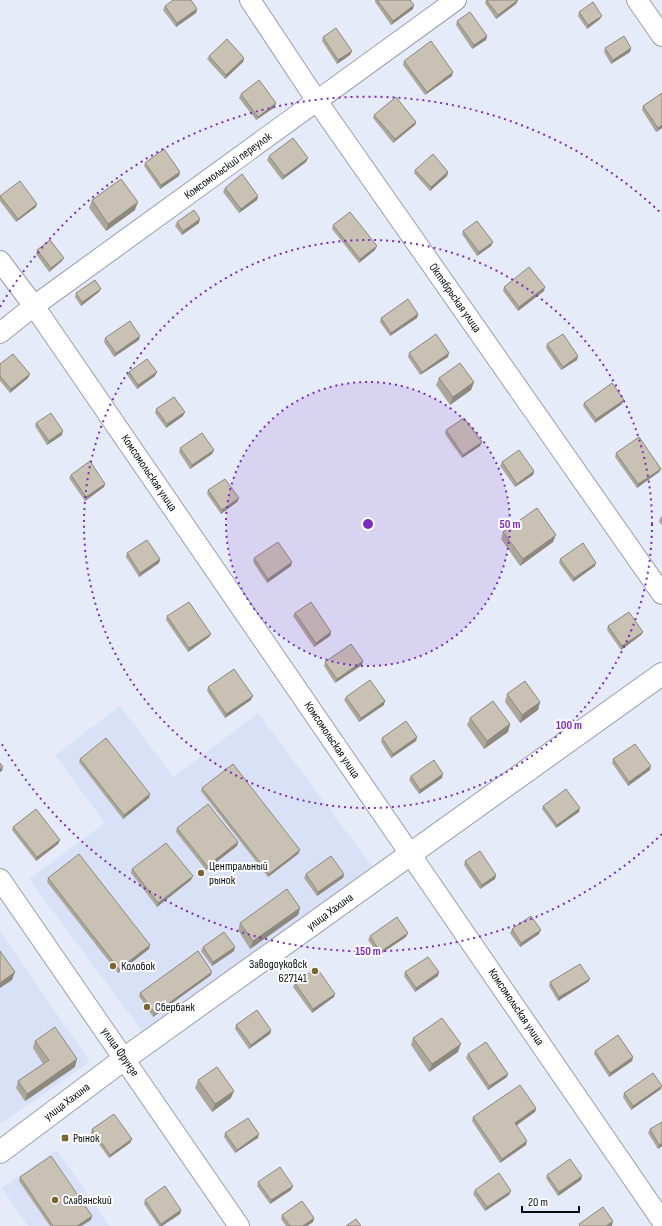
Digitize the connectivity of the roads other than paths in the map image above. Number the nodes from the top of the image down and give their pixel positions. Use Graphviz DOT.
graph roads {
  1 [pos="250,0"];
  2 [pos="456,0"];
  3 [pos="637,0"];
  4 [pos="662,36"];
  5 [pos="317,101"];
  6 [pos="0,261"];
  7 [pos="34,306"];
  8 [pos="0,333"];
  9 [pos="662,594"];
  10 [pos="662,674"];
  11 [pos="411,854"];
  12 [pos="0,879"];
  13 [pos="124,1059"];
  14 [pos="0,1152"];
  15 [pos="662,1221"];
  16 [pos="240,1226"];
  1 -- 5 [label="street, Октябрьская улица"];
  2 -- 5 [label="street, Комсомольский переулок"];
  3 -- 4 [label="street"];
  5 -- 7 [label="street, Комсомольский переулок"];
  5 -- 9 [label="street, Октябрьская улица"];
  6 -- 7 [label="street, Комсомольская улица"];
  7 -- 8 [label="street, Комсомольский переулок"];
  7 -- 11 [label="street, Комсомольская улица"];
  10 -- 11 [label="street, улица Хахина"];
  11 -- 13 [label="street, улица Хахина"];
  11 -- 15 [label="street, Комсомольская улица"];
  12 -- 13 [label="street, улица Фрунзе"];
  13 -- 14 [label="street, улица Хахина"];
  13 -- 16 [label="street, улица Фрунзе"];
}
